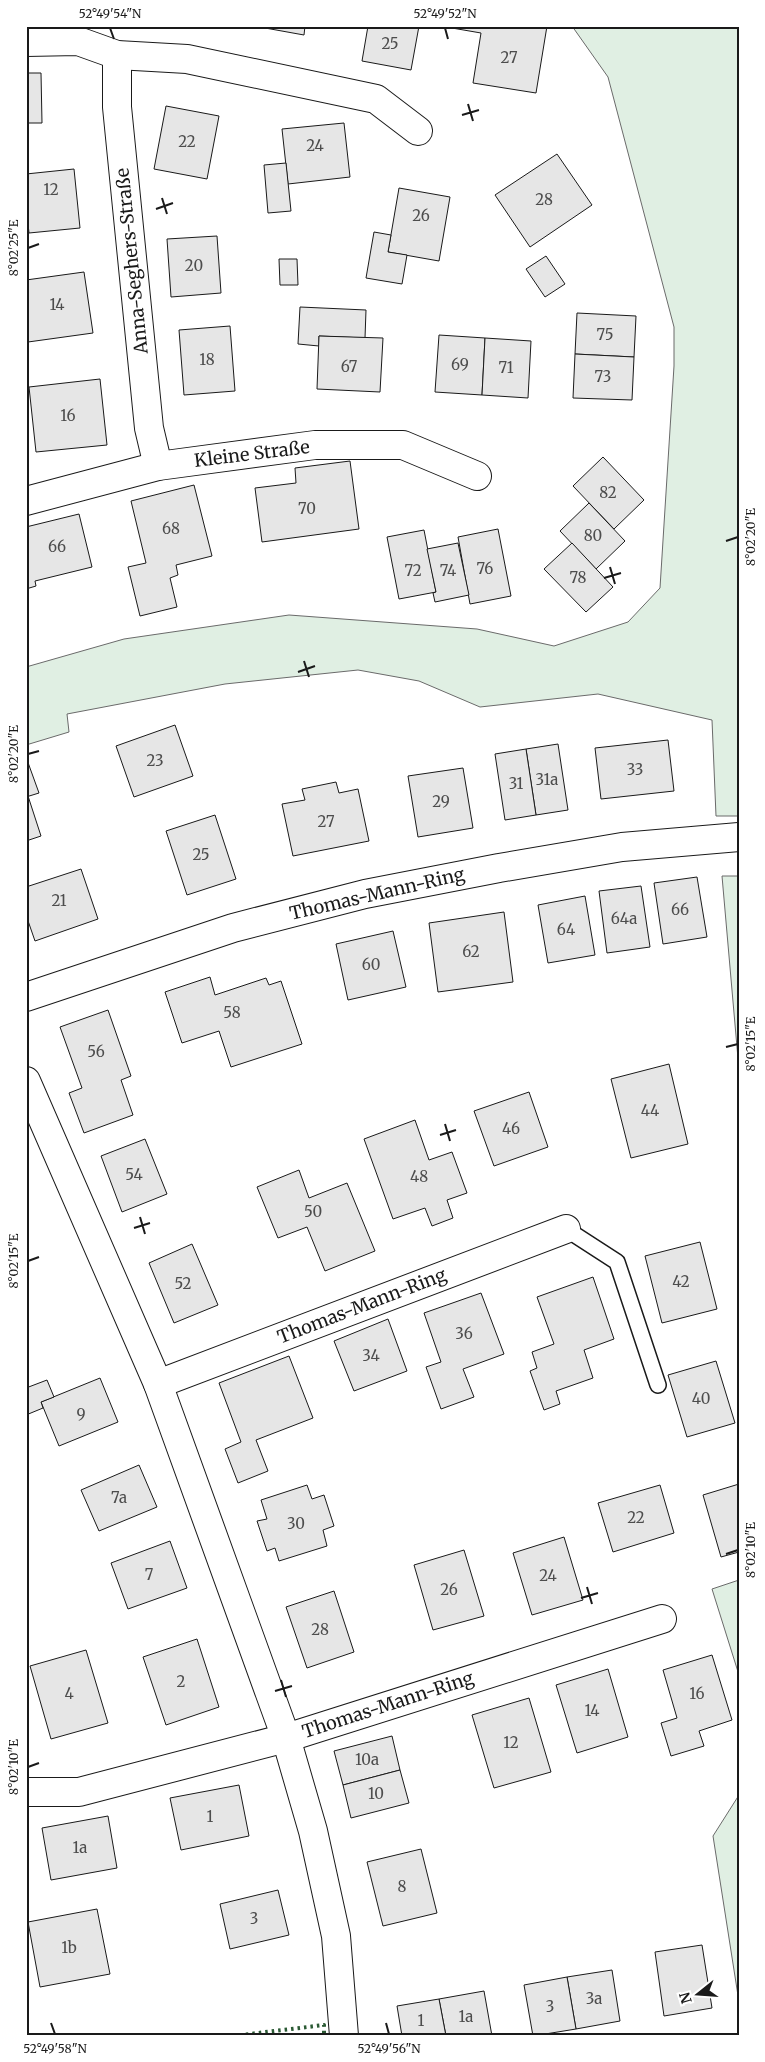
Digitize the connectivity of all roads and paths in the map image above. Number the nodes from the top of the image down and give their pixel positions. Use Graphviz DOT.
graph roads {
  1 [pos="26,42"];
  2 [pos="117,55"];
  3 [pos="418,131"];
  4 [pos="158,466"];
  5 [pos="477,476"];
  6 [pos="26,501"];
  7 [pos="739,837"];
  8 [pos="26,997"];
  9 [pos="26,1081"];
  10 [pos="566,1229"];
  11 [pos="158,1384"];
  12 [pos="658,1385"];
  13 [pos="662,1619"];
  14 [pos="286,1738"];
  15 [pos="26,1792"];
  16 [pos="344,2036"];
  1 -- 2 [label="street"];
  2 -- 3 [label="street"];
  2 -- 4 [label="street, Anna-Seghers-Straße"];
  4 -- 5 [label="street, Kleine Straße"];
  4 -- 6 [label="street, Kleine Straße"];
  7 -- 8 [label="street, Thomas-Mann-Ring"];
  9 -- 11 [label="street, Thomas-Mann-Ring"];
  10 -- 11 [label="street, Thomas-Mann-Ring"];
  10 -- 12 [label="lane"];
  11 -- 14 [label="street, Thomas-Mann-Ring"];
  13 -- 14 [label="street, Thomas-Mann-Ring"];
  14 -- 15 [label="street"];
  14 -- 16 [label="street, Thomas-Mann-Ring"];
}
